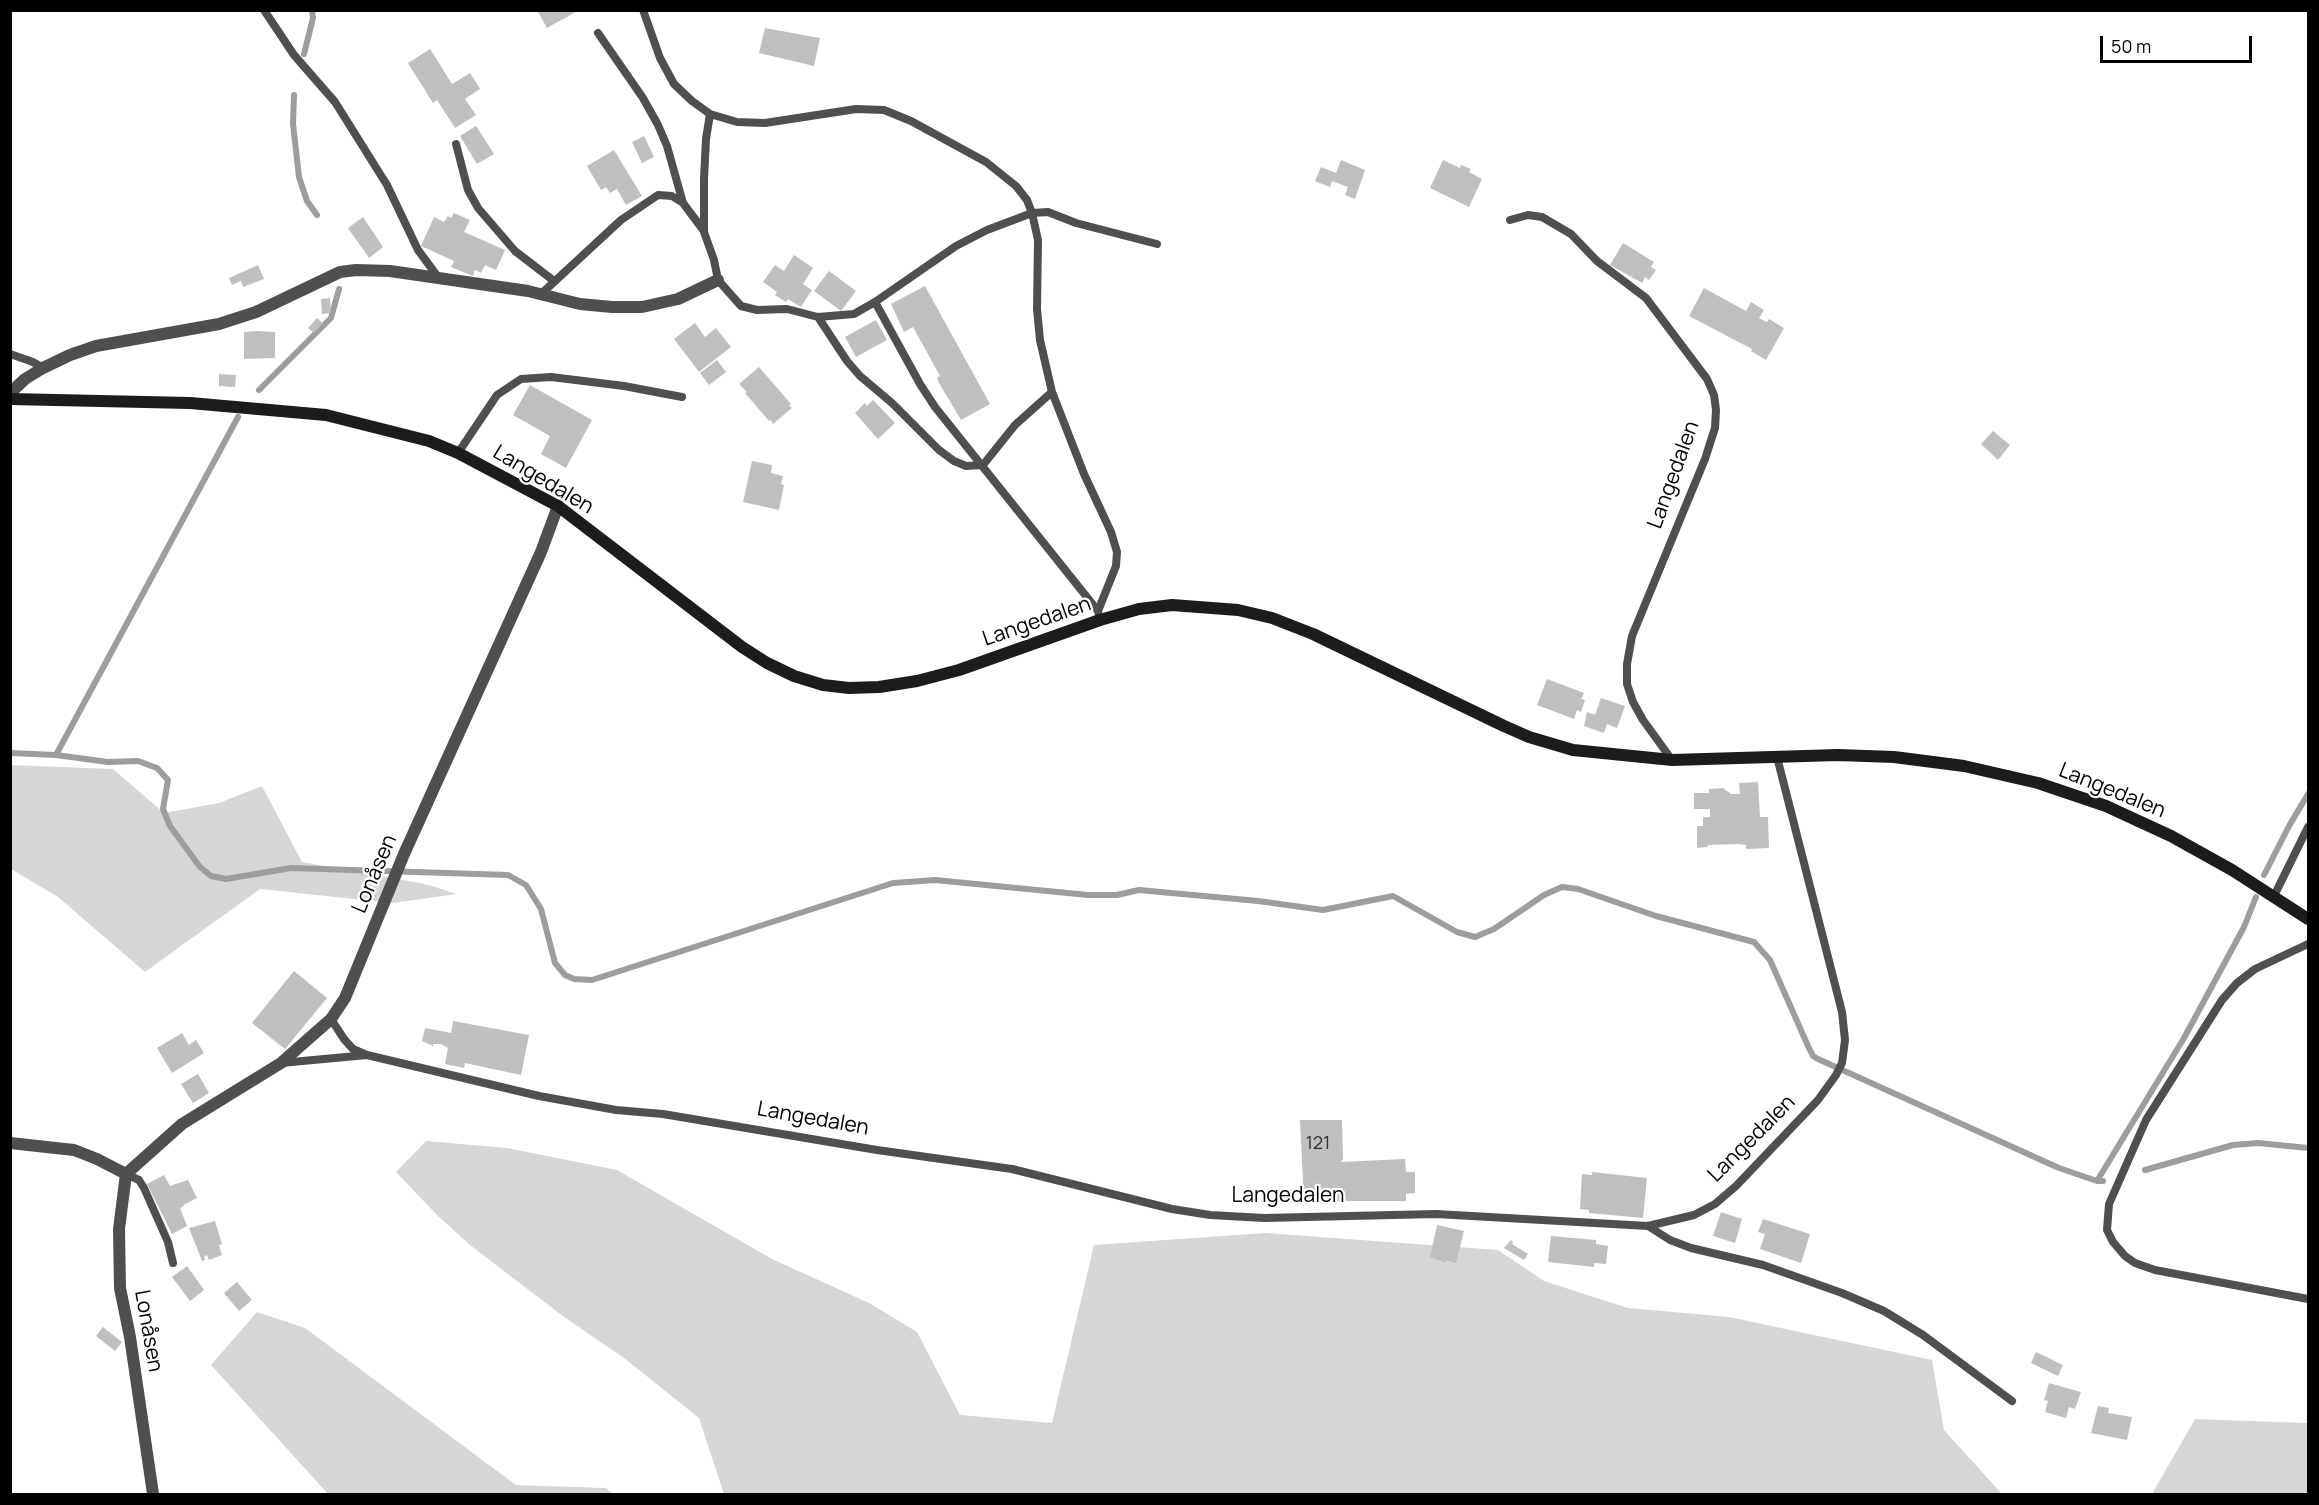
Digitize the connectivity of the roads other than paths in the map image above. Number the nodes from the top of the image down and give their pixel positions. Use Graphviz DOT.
graph roads {
  1 [pos="264,10"];
  2 [pos="643,10"];
  3 [pos="598,33"];
  4 [pos="710,114"];
  5 [pos="456,144"];
  6 [pos="683,203"];
  7 [pos="1032,213"];
  8 [pos="1510,220"];
  9 [pos="704,232"];
  10 [pos="1157,244"];
  11 [pos="438,278"];
  12 [pos="718,280"];
  13 [pos="554,281"];
  14 [pos="541,294"];
  15 [pos="875,302"];
  16 [pos="818,317"];
  17 [pos="10,354"];
  18 [pos="43,368"];
  19 [pos="1052,392"];
  20 [pos="10,393"];
  21 [pos="682,398"];
  22 [pos="10,399"];
  23 [pos="458,453"];
  24 [pos="983,465"];
  25 [pos="558,506"];
  26 [pos="1099,615"];
  27 [pos="1777,757"];
  28 [pos="1672,760"];
  29 [pos="2308,827"];
  30 [pos="2274,896"];
  31 [pos="2308,919"];
  32 [pos="2308,944"];
  33 [pos="331,1019"];
  34 [pos="367,1055"];
  35 [pos="281,1062"];
  36 [pos="10,1143"];
  37 [pos="126,1174"];
  38 [pos="1648,1226"];
  39 [pos="173,1263"];
  40 [pos="2308,1299"];
  41 [pos="2012,1401"];
  42 [pos="153,1494"];
  1 -- 11 [label="lane"];
  2 -- 4 [label="lane"];
  3 -- 6 [label="lane"];
  4 -- 7 [label="lane"];
  4 -- 9 [label="lane"];
  5 -- 13 [label="lane"];
  6 -- 9 [label="lane"];
  6 -- 13 [label="lane"];
  7 -- 10 [label="lane"];
  7 -- 15 [label="lane"];
  7 -- 19 [label="lane"];
  8 -- 28 [label="lane, Langedalen"];
  9 -- 12 [label="lane"];
  11 -- 14 [label="street"];
  11 -- 18 [label="street"];
  12 -- 14 [label="street"];
  12 -- 16 [label="lane"];
  13 -- 14 [label="lane"];
  15 -- 16 [label="lane"];
  15 -- 24 [label="lane"];
  16 -- 24 [label="lane"];
  17 -- 18 [label="lane"];
  18 -- 20 [label="street"];
  19 -- 24 [label="lane"];
  19 -- 26 [label="lane"];
  21 -- 23 [label="lane, Langedalen"];
  22 -- 23 [label="main road, Langedalen"];
  23 -- 25 [label="main road, Langedalen"];
  24 -- 26 [label="lane"];
  25 -- 26 [label="main road, Langedalen"];
  25 -- 33 [label="street, Lonåsen"];
  26 -- 28 [label="main road, Langedalen"];
  27 -- 28 [label="main road, Langedalen"];
  27 -- 30 [label="main road, Langedalen"];
  27 -- 38 [label="lane, Langedalen"];
  29 -- 30 [label="lane"];
  30 -- 31 [label="main road, Langedalen"];
  32 -- 40 [label="lane"];
  33 -- 34 [label="lane, Langedalen"];
  33 -- 35 [label="street, Lonåsen"];
  34 -- 35 [label="lane, Langedalen"];
  34 -- 38 [label="lane, Langedalen"];
  35 -- 37 [label="street, Lonåsen"];
  36 -- 37 [label="street"];
  37 -- 39 [label="lane"];
  37 -- 42 [label="street, Lonåsen"];
  38 -- 41 [label="lane"];
}
